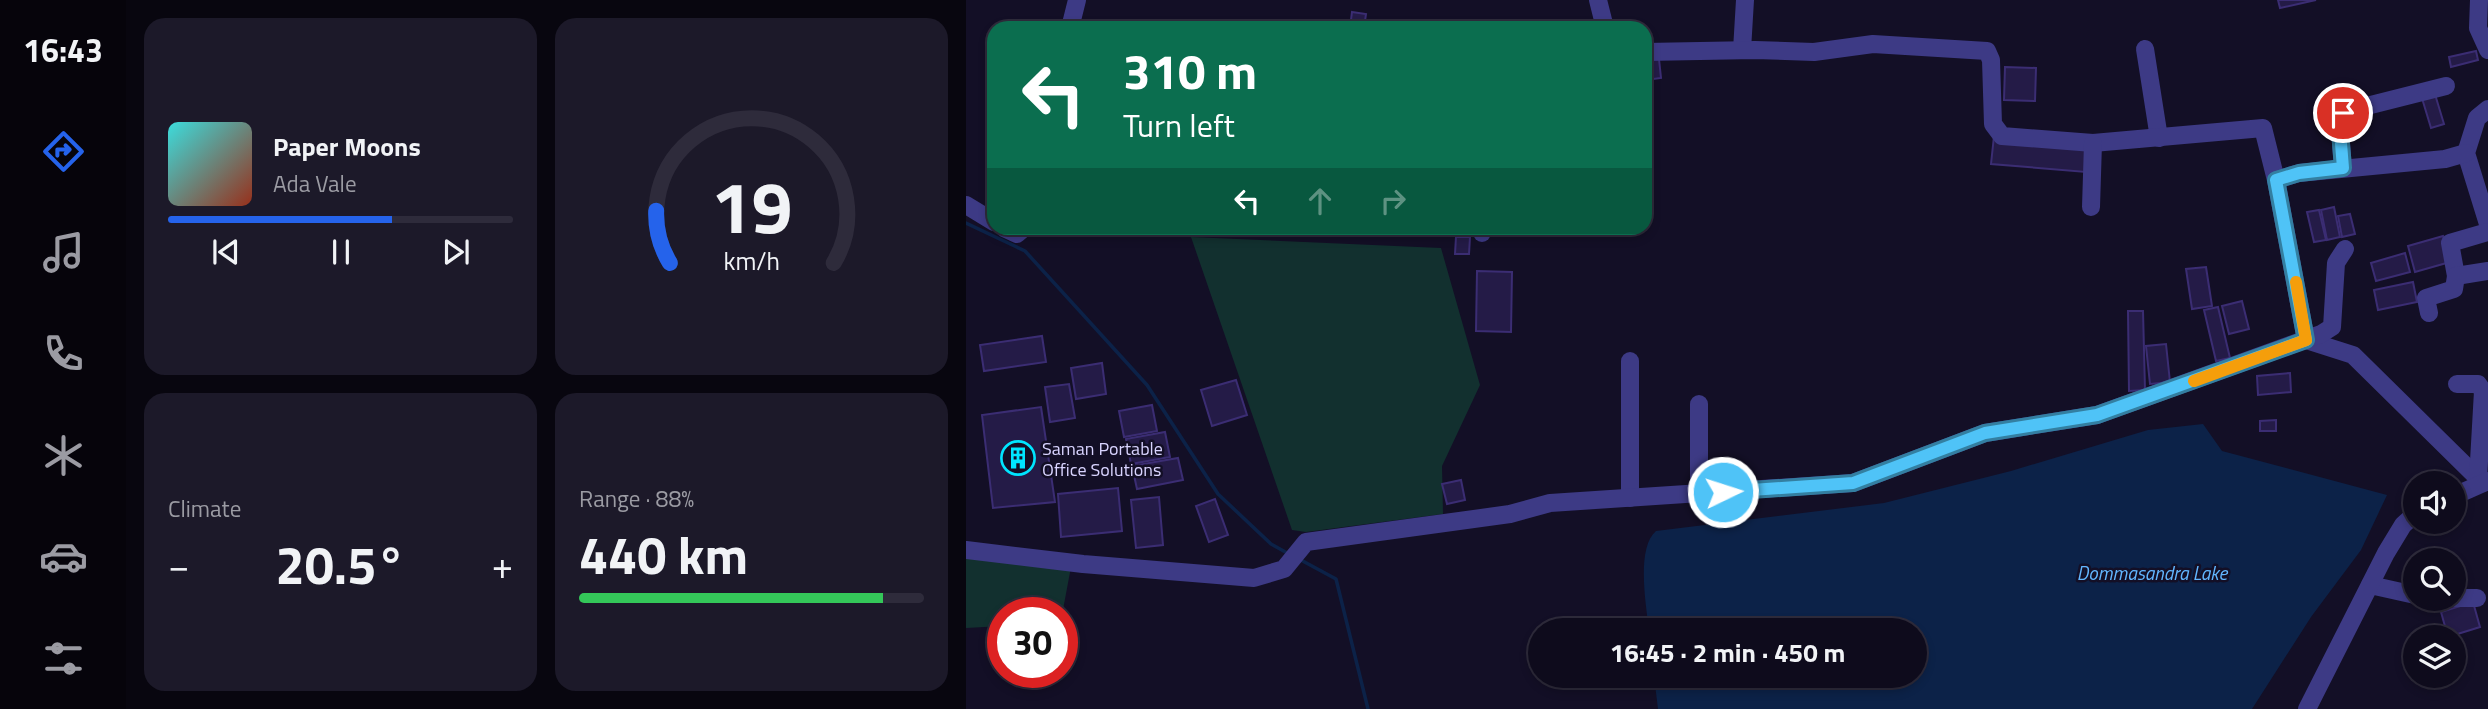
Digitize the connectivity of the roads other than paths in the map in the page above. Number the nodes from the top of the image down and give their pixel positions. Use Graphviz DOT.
graph roads {
  1 [pos="1077,0"];
  2 [pos="1598,0"];
  3 [pos="1745,0"];
  4 [pos="2479,0"];
  5 [pos="1072,21"];
  6 [pos="1603,21"];
  7 [pos="2145,49"];
  8 [pos="1742,50"];
  9 [pos="2488,50"];
  10 [pos="1652,52"];
  11 [pos="2446,86"];
  12 [pos="2488,108"];
  13 [pos="2159,138"];
  14 [pos="2093,143"];
  15 [pos="2466,153"];
  16 [pos="2343,168"];
  17 [pos="2276,180"];
  18 [pos="966,205"];
  19 [pos="2091,207"];
  20 [pos="987,218"];
  21 [pos="2488,224"];
  22 [pos="2488,232"];
  23 [pos="2345,249"];
  24 [pos="2488,271"];
  25 [pos="2456,276"];
  26 [pos="2429,313"];
  27 [pos="2306,340"];
  28 [pos="1630,361"];
  29 [pos="2457,384"];
  30 [pos="1699,404"];
  31 [pos="2483,481"];
  32 [pos="2466,490"];
  33 [pos="1699,494"];
  34 [pos="1630,498"];
  35 [pos="2403,525"];
  36 [pos="966,550"];
  37 [pos="2370,585"];
  38 [pos="2403,592"];
  39 [pos="2466,598"];
  40 [pos="2477,598"];
  41 [pos="2307,709"];
  1 -- 5 [label="street"];
  2 -- 6 [label="street"];
  3 -- 8 [label="street"];
  4 -- 9 [label="street"];
  7 -- 13 [label="street"];
  8 -- 10 [label="street"];
  8 -- 14 [label="street"];
  11 -- 16 [label="street"];
  12 -- 15 [label="street"];
  13 -- 14 [label="street"];
  13 -- 17 [label="street"];
  14 -- 19 [label="street"];
  15 -- 16 [label="street"];
  15 -- 21 [label="street"];
  16 -- 17 [label="street"];
  17 -- 27 [label="street"];
  18 -- 20 [label="street"];
  22 -- 25 [label="street"];
  23 -- 27 [label="street"];
  24 -- 25 [label="street"];
  25 -- 26 [label="street"];
  27 -- 31 [label="street"];
  27 -- 33 [label="street"];
  28 -- 34 [label="street"];
  29 -- 31 [label="street"];
  30 -- 33 [label="street"];
  31 -- 32 [label="street"];
  33 -- 34 [label="street"];
  34 -- 36 [label="street"];
  35 -- 37 [label="street"];
  37 -- 38 [label="street"];
  37 -- 41 [label="street"];
  39 -- 40 [label="street"];
}
